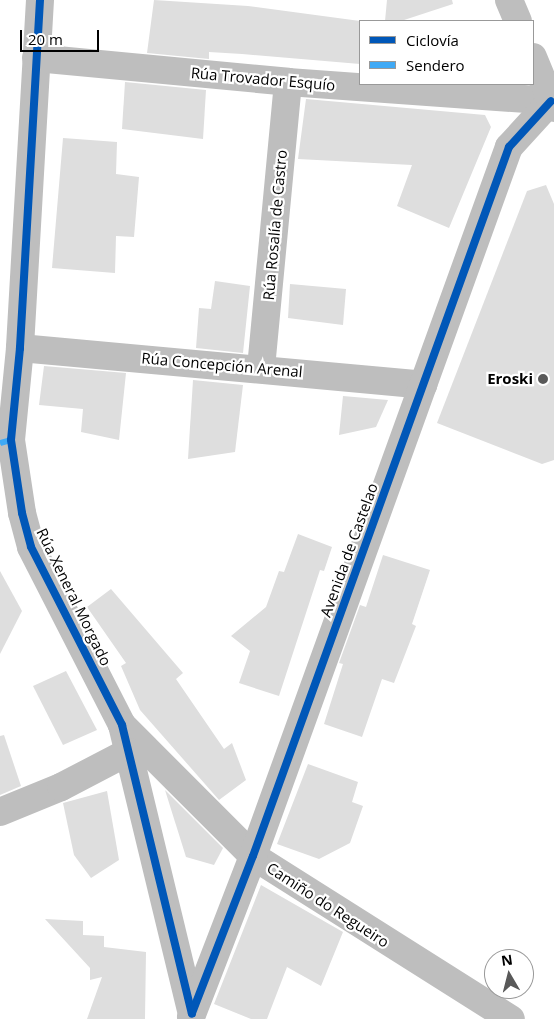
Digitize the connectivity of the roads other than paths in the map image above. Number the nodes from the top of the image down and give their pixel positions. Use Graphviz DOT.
graph roads {
  1 [pos="40,0"];
  2 [pos="509,0"];
  3 [pos="518,20"];
  4 [pos="36,58"];
  5 [pos="534,59"];
  6 [pos="288,82"];
  7 [pos="552,104"];
  8 [pos="20,348"];
  9 [pos="261,368"];
  10 [pos="423,385"];
  11 [pos="122,725"];
  12 [pos="128,752"];
  13 [pos="0,812"];
  14 [pos="253,856"];
  15 [pos="191,1016"];
  16 [pos="511,1019"];
  1 -- 4 [label="street, Rúa Xeneral Morgado"];
  2 -- 3 [label="street"];
  4 -- 6 [label="street, Rúa Trovador Esquío"];
  4 -- 8 [label="street, Rúa Xeneral Morgado"];
  5 -- 7 [label="street"];
  6 -- 7 [label="street, Rúa Trovador Esquío"];
  6 -- 9 [label="street, Rúa Rosalía de Castro"];
  7 -- 10 [label="street, Avenida de Castelao"];
  8 -- 9 [label="street, Rúa Concepción Arenal"];
  8 -- 11 [label="street, Rúa Xeneral Morgado"];
  9 -- 10 [label="street, Rúa Concepción Arenal"];
  10 -- 14 [label="street, Avenida de Castelao"];
  11 -- 12 [label="street, Rúa Xeneral Morgado"];
  11 -- 14 [label="street, Camiño do Regueiro"];
  12 -- 13 [label="street"];
  12 -- 15 [label="street, Rúa Xeneral Morgado"];
  14 -- 15 [label="street, Avenida de Castelao"];
  14 -- 16 [label="street, Camiño do Regueiro"];
}
